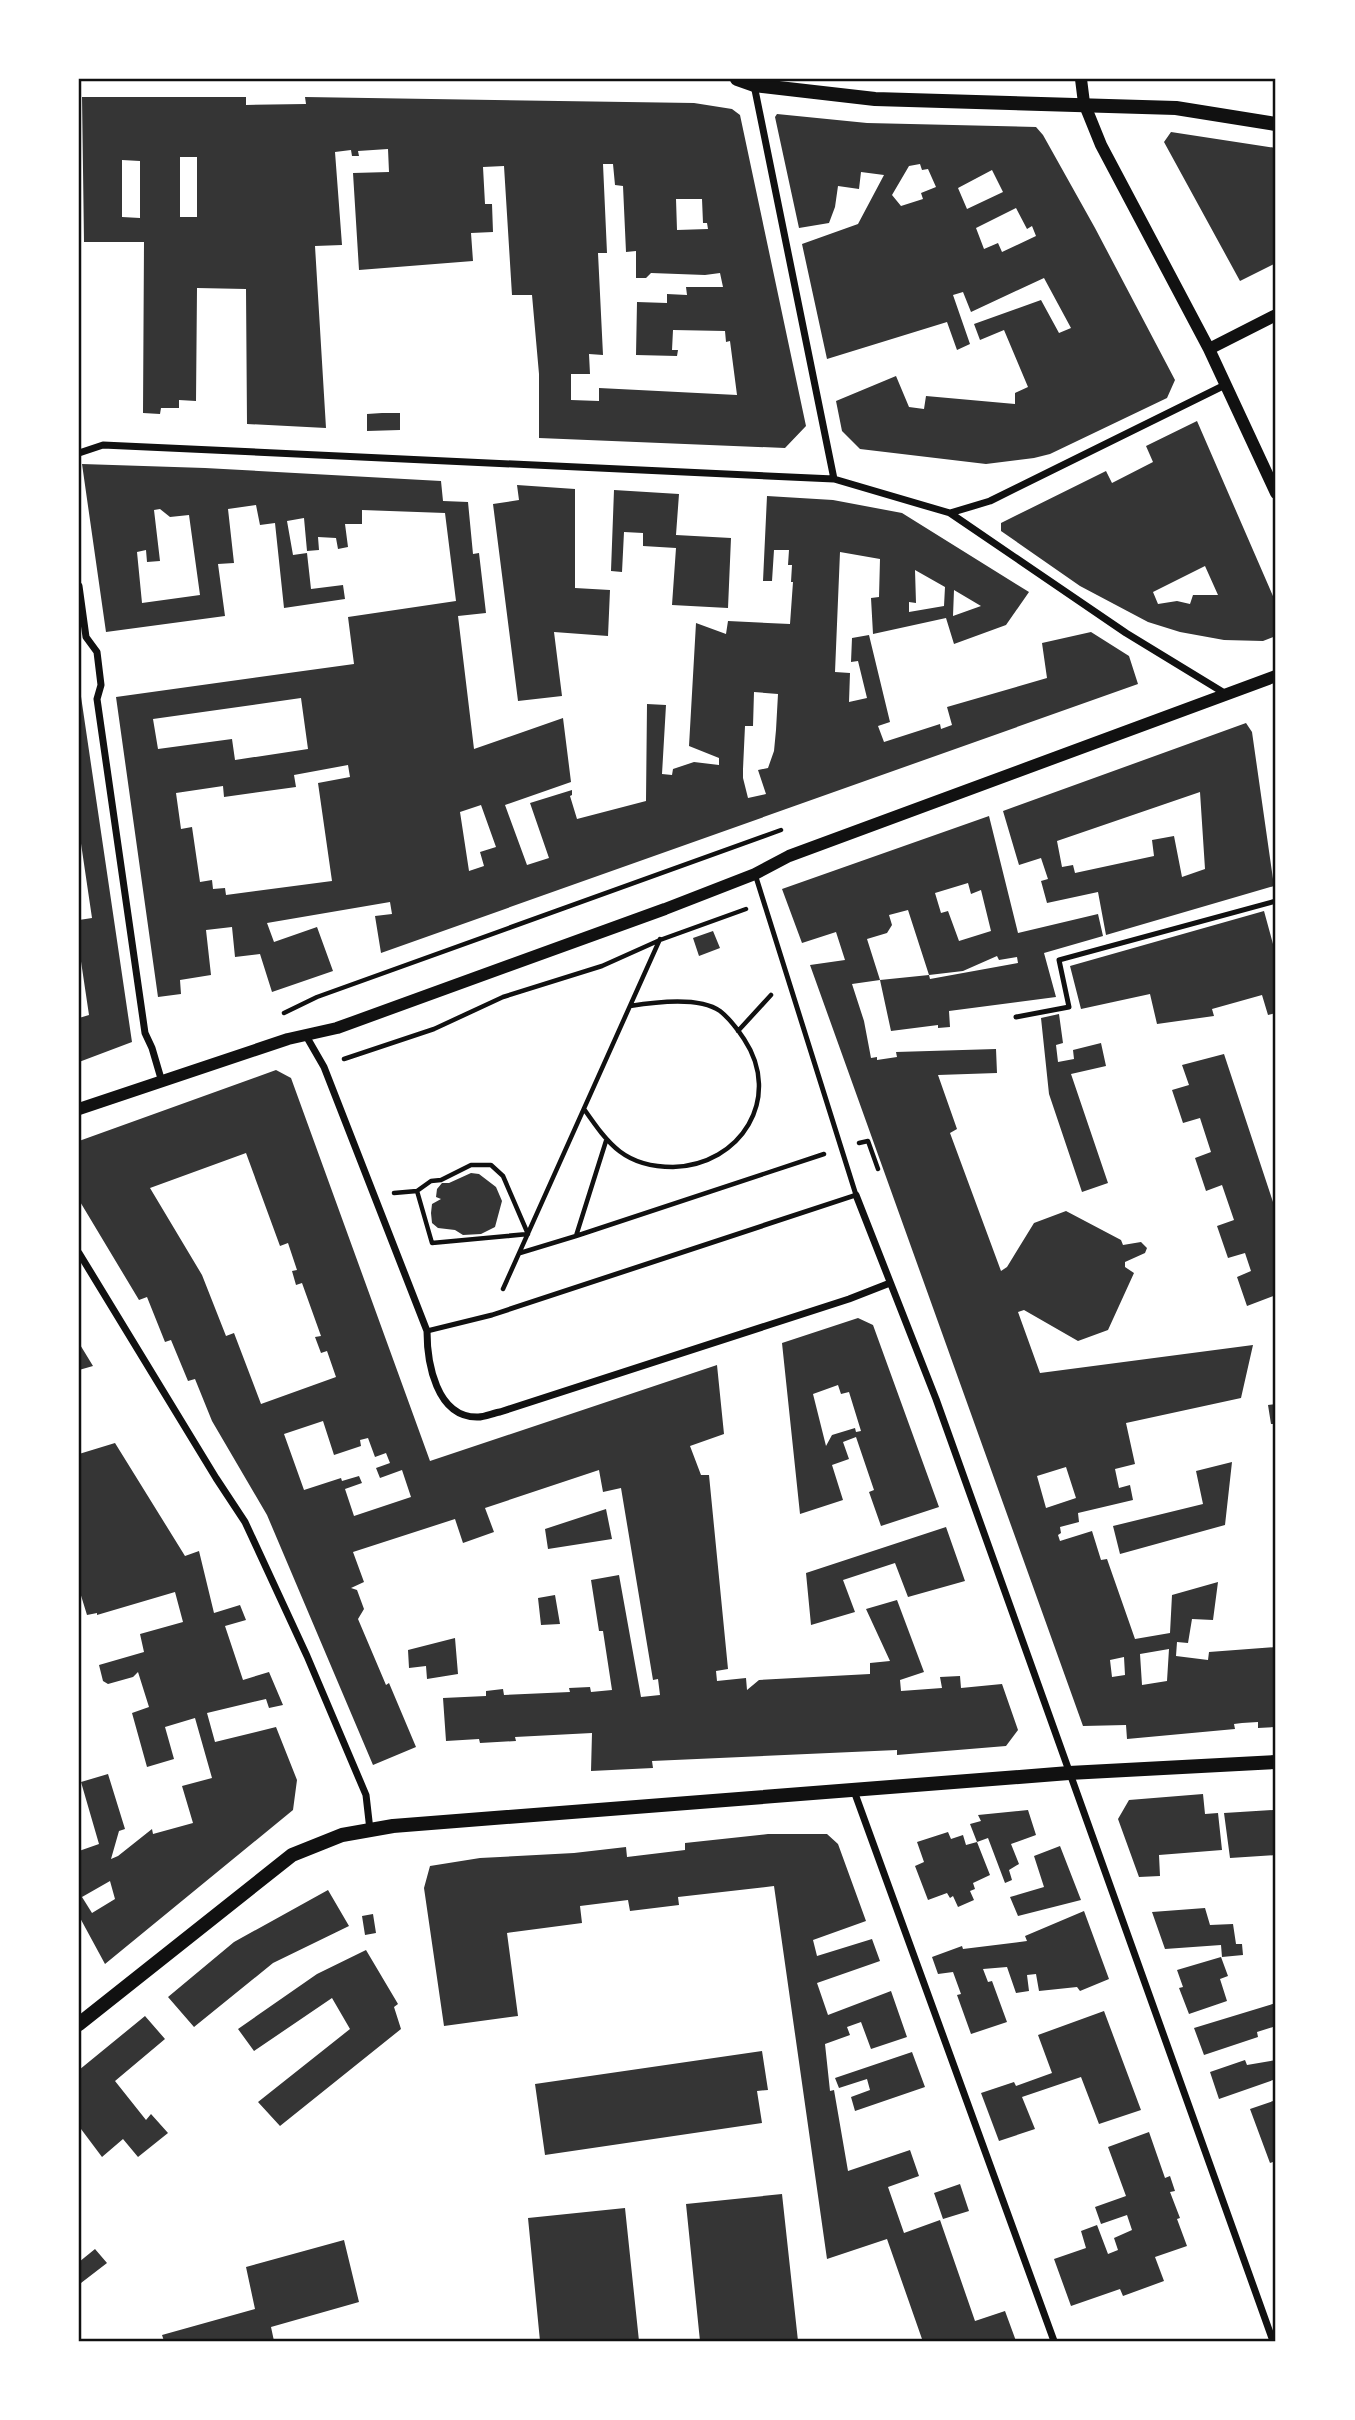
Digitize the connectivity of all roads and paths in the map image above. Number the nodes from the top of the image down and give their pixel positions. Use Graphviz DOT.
graph roads {
  1 [pos="737,79"];
  2 [pos="1081,79"];
  3 [pos="754,85"];
  4 [pos="1084,103"];
  5 [pos="1276,124"];
  6 [pos="1276,316"];
  7 [pos="1209,349"];
  8 [pos="1225,385"];
  9 [pos="79,453"];
  10 [pos="834,479"];
  11 [pos="1276,493"];
  12 [pos="950,513"];
  13 [pos="79,586"];
  14 [pos="1276,676"];
  15 [pos="1226,694"];
  16 [pos="784,830"];
  17 [pos="755,874"];
  18 [pos="1276,901"];
  19 [pos="765,902"];
  20 [pos="664,929"];
  21 [pos="660,940"];
  22 [pos="788,977"];
  23 [pos="631,1006"];
  24 [pos="282,1014"];
  25 [pos="1016,1017"];
  26 [pos="738,1031"];
  27 [pos="305,1033"];
  28 [pos="344,1059"];
  29 [pos="162,1082"];
  30 [pos="79,1109"];
  31 [pos="584,1109"];
  32 [pos="606,1141"];
  33 [pos="842,1149"];
  34 [pos="878,1169"];
  35 [pos="417,1191"];
  36 [pos="393,1193"];
  37 [pos="856,1195"];
  38 [pos="528,1234"];
  39 [pos="576,1236"];
  40 [pos="79,1253"];
  41 [pos="520,1253"];
  42 [pos="890,1283"];
  43 [pos="499,1298"];
  44 [pos="428,1331"];
  45 [pos="1276,1762"];
  46 [pos="1069,1773"];
  47 [pos="854,1791"];
  48 [pos="370,1830"];
  49 [pos="79,2024"];
  50 [pos="1054,2341"];
  51 [pos="1273,2341"];
  1 -- 3 [label="main road"];
  2 -- 4 [label="street"];
  3 -- 4 [label="main road"];
  3 -- 10 [label="street"];
  4 -- 5 [label="main road"];
  4 -- 7 [label="street"];
  6 -- 7 [label="street"];
  7 -- 8 [label="street"];
  8 -- 11 [label="street"];
  8 -- 12 [label="street"];
  9 -- 10 [label="street"];
  10 -- 12 [label="street"];
  12 -- 15 [label="street"];
  13 -- 29 [label="street"];
  14 -- 15 [label="street"];
  15 -- 17 [label="street"];
  16 -- 24 [label="path"];
  17 -- 19 [label="lane"];
  17 -- 27 [label="street"];
  18 -- 25 [label="lane"];
  19 -- 21 [label="path"];
  19 -- 22 [label="lane"];
  20 -- 21 [label="path"];
  21 -- 23 [label="path"];
  21 -- 28 [label="path"];
  22 -- 26 [label="path"];
  22 -- 33 [label="lane"];
  23 -- 26 [label="path"];
  23 -- 31 [label="path"];
  26 -- 32 [label="path"];
  27 -- 29 [label="street"];
  27 -- 44 [label="street"];
  29 -- 30 [label="street"];
  31 -- 32 [label="path"];
  31 -- 38 [label="path"];
  32 -- 39 [label="path"];
  33 -- 34 [label="path"];
  33 -- 37 [label="lane"];
  33 -- 39 [label="path"];
  35 -- 36 [label="path"];
  35 -- 38 [label="path"];
  35 -- 38 [label="path"];
  37 -- 42 [label="street"];
  37 -- 44 [label="lane"];
  38 -- 41 [label="path"];
  39 -- 41 [label="path"];
  40 -- 48 [label="street"];
  41 -- 43 [label="path"];
  42 -- 44 [label="street"];
  42 -- 46 [label="street"];
  45 -- 46 [label="main road"];
  46 -- 47 [label="main road"];
  46 -- 51 [label="street"];
  47 -- 48 [label="main road"];
  47 -- 50 [label="street"];
  48 -- 49 [label="main road"];
}
